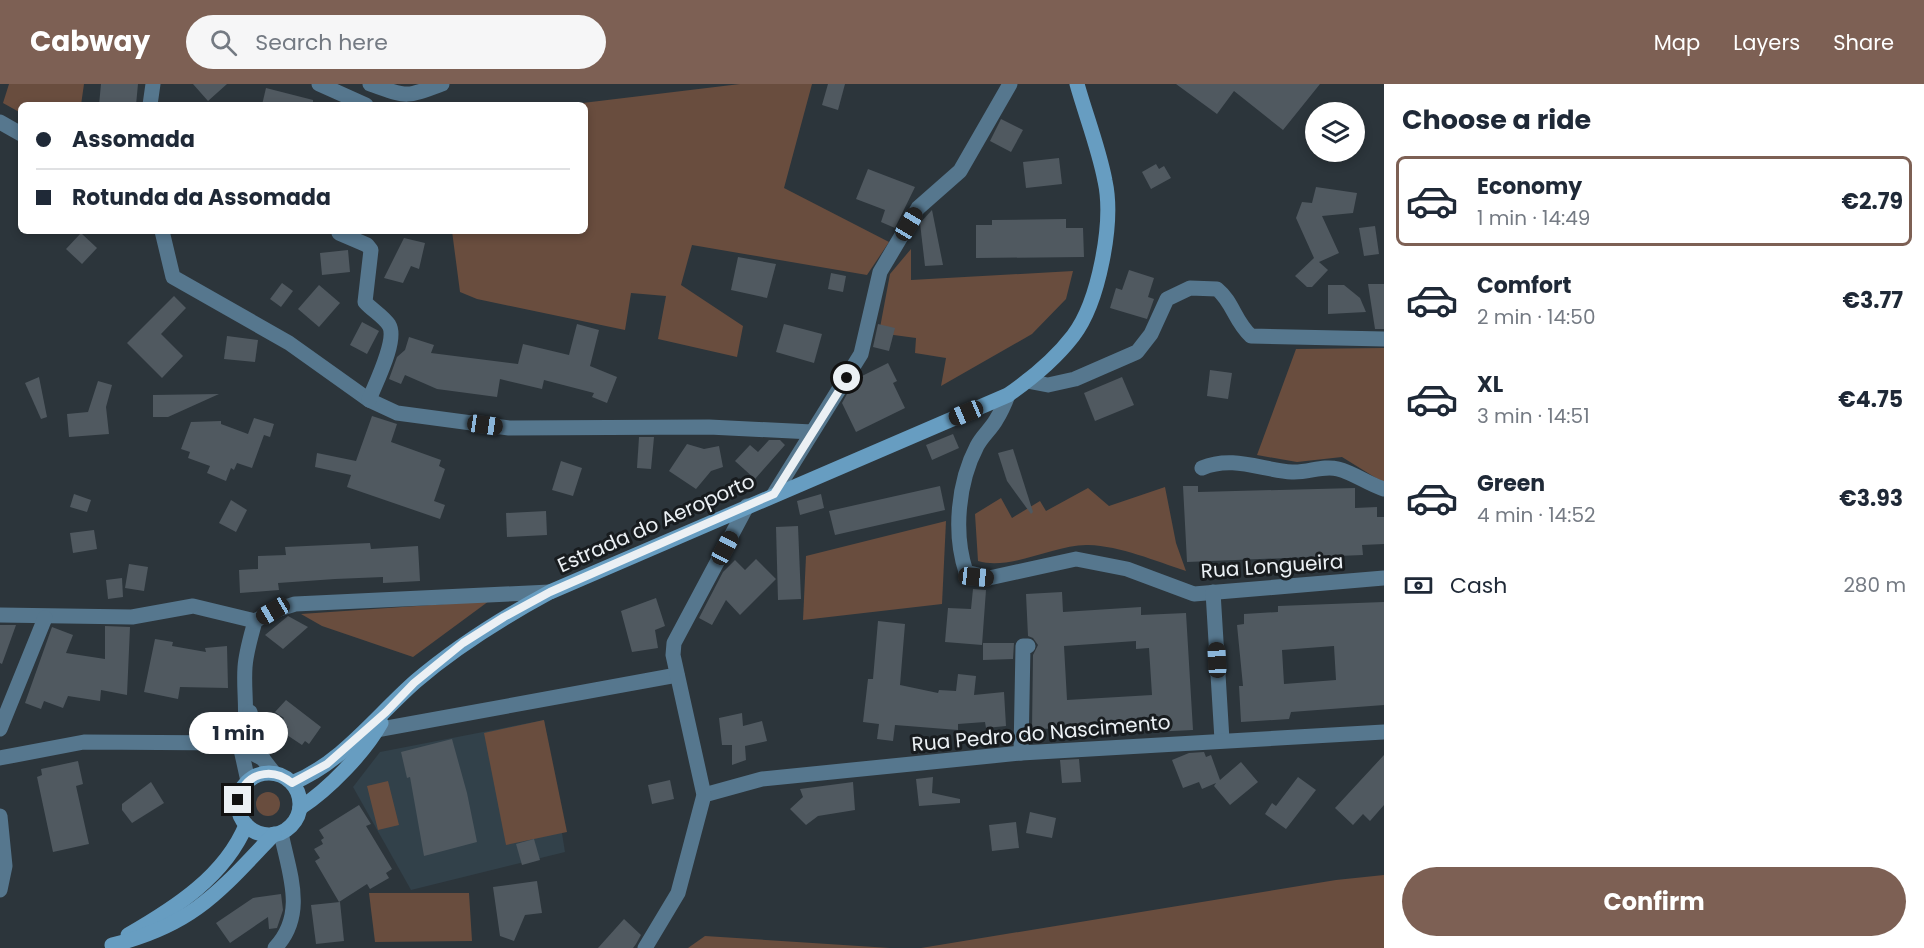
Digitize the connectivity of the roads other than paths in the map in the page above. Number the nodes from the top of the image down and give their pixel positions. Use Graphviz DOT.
graph roads {
  1 [pos="153,84"];
  2 [pos="319,84"];
  3 [pos="370,84"];
  4 [pos="442,84"];
  5 [pos="1010,84"];
  6 [pos="1077,84"];
  7 [pos="150,102"];
  8 [pos="359,102"];
  9 [pos="0,122"];
  10 [pos="18,132"];
  11 [pos="163,234"];
  12 [pos="343,234"];
  13 [pos="1384,339"];
  14 [pos="1027,381"];
  15 [pos="1008,395"];
  16 [pos="369,400"];
  17 [pos="812,432"];
  18 [pos="1202,468"];
  19 [pos="1384,489"];
  20 [pos="774,494"];
  21 [pos="747,506"];
  22 [pos="1384,578"];
  23 [pos="550,592"];
  24 [pos="1213,592"];
  25 [pos="0,615"];
  26 [pos="45,618"];
  27 [pos="255,621"];
  28 [pos="1028,646"];
  29 [pos="677,675"];
  30 [pos="248,707"];
  31 [pos="386,712"];
  32 [pos="0,729"];
  33 [pos="376,730"];
  34 [pos="1384,732"];
  35 [pos="1222,740"];
  36 [pos="240,745"];
  37 [pos="1021,753"];
  38 [pos="0,758"];
  39 [pos="263,759"];
  40 [pos="274,773"];
  41 [pos="248,781"];
  42 [pos="292,783"];
  43 [pos="704,795"];
  44 [pos="300,808"];
  45 [pos="0,816"];
  46 [pos="246,825"];
  47 [pos="277,834"];
  48 [pos="0,891"];
  49 [pos="108,946"];
  50 [pos="275,948"];
  51 [pos="645,948"];
  1 -- 7 [label="street"];
  2 -- 8 [label="street"];
  3 -- 4 [label="street"];
  5 -- 17 [label="street"];
  6 -- 14 [label="main road, Estrada do Aeroporto"];
  9 -- 10 [label="street"];
  11 -- 16 [label="street"];
  12 -- 16 [label="street"];
  13 -- 14 [label="street"];
  14 -- 15 [label="main road, Estrada do Aeroporto"];
  15 -- 20 [label="main road, Estrada do Aeroporto"];
  15 -- 24 [label="street, Rua Longueira"];
  16 -- 17 [label="street"];
  17 -- 20 [label="street"];
  18 -- 19 [label="street"];
  20 -- 21 [label="main road, Estrada do Aeroporto"];
  21 -- 23 [label="main road, Estrada do Aeroporto"];
  21 -- 29 [label="street"];
  22 -- 24 [label="street, Rua Longueira"];
  23 -- 27 [label="street"];
  23 -- 31 [label="main road, Estrada do Aeroporto"];
  24 -- 35 [label="street"];
  25 -- 26 [label="street"];
  26 -- 27 [label="street"];
  26 -- 32 [label="street"];
  27 -- 30 [label="street"];
  28 -- 37 [label="street"];
  29 -- 33 [label="street"];
  29 -- 43 [label="street"];
  30 -- 36 [label="street"];
  30 -- 39 [label="street"];
  31 -- 33 [label="main road, Estrada do Aeroporto"];
  31 -- 42 [label="main road, Estrada do Aeroporto"];
  33 -- 44 [label="main road, Estrada do Aeroporto"];
  34 -- 35 [label="street, Rua Pedro do Nascimento"];
  35 -- 37 [label="street, Rua Pedro do Nascimento"];
  36 -- 38 [label="street"];
  36 -- 39 [label="street"];
  36 -- 41 [label="street"];
  37 -- 43 [label="street, Rua Pedro do Nascimento"];
  39 -- 40 [label="street"];
  40 -- 41 [label="main road"];
  40 -- 42 [label="main road"];
  41 -- 46 [label="main road"];
  42 -- 44 [label="main road"];
  43 -- 51 [label="street"];
  44 -- 47 [label="main road"];
  45 -- 48 [label="street"];
  46 -- 47 [label="main road"];
  46 -- 49 [label="main road"];
  47 -- 49 [label="main road"];
  47 -- 50 [label="street"];
}
